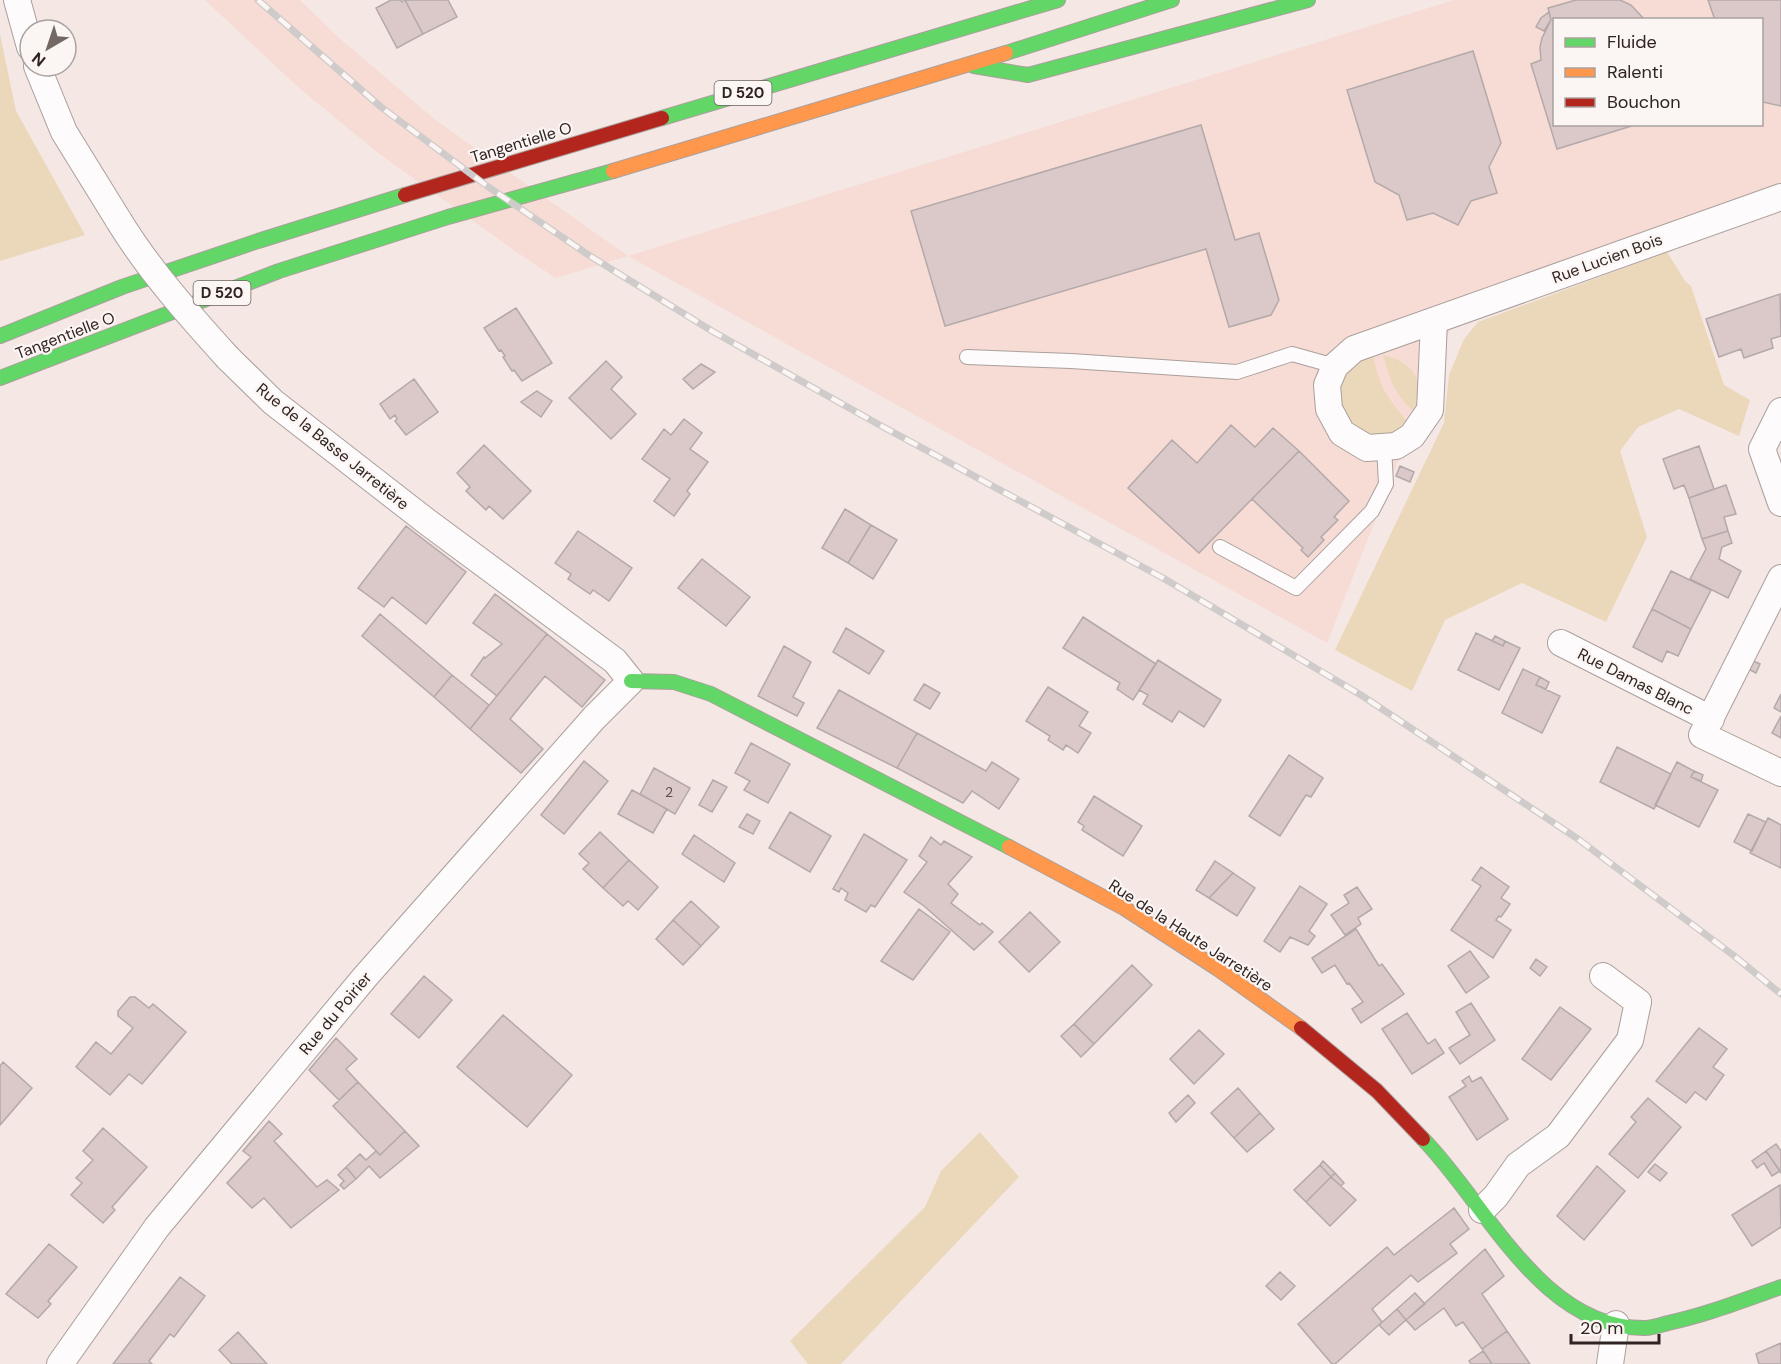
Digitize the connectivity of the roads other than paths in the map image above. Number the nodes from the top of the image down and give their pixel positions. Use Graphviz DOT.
graph roads {
  1 [pos="17,0"];
  2 [pos="1058,0"];
  3 [pos="1172,0"];
  4 [pos="1308,0"];
  5 [pos="22,18"];
  6 [pos="969,65"];
  7 [pos="42,78"];
  8 [pos="1781,197"];
  9 [pos="1434,322"];
  10 [pos="0,336"];
  11 [pos="967,357"];
  12 [pos="1335,366"];
  13 [pos="0,378"];
  14 [pos="1781,411"];
  15 [pos="1384,447"];
  16 [pos="1781,503"];
  17 [pos="1220,547"];
  18 [pos="1781,578"];
  19 [pos="1561,643"];
  20 [pos="631,681"];
  21 [pos="1711,719"];
  22 [pos="1781,773"];
  23 [pos="1603,976"];
  24 [pos="1482,1210"];
  25 [pos="1781,1287"];
  26 [pos="1616,1324"];
  27 [pos="60,1364"];
  28 [pos="1610,1364"];
  1 -- 5 [label="street"];
  2 -- 10 [label="main road, Tangentielle O / D 520"];
  3 -- 6 [label="main road, D 520"];
  4 -- 6 [label="main road"];
  6 -- 13 [label="main road, Tangentielle O / D 520"];
  7 -- 20 [label="street, Rue de la Basse Jarretière, bridge"];
  8 -- 9 [label="street, Rue Lucien Bois"];
  9 -- 12 [label="street, Rue Lucien Bois"];
  9 -- 15 [label="street"];
  11 -- 12 [label="lane"];
  12 -- 15 [label="street"];
  14 -- 16 [label="street"];
  15 -- 17 [label="lane"];
  18 -- 21 [label="street, Rue Damas Blanc"];
  19 -- 21 [label="street, Rue Damas Blanc"];
  20 -- 24 [label="main road, Rue de la Haute Jarretière"];
  20 -- 27 [label="street, Rue du Poirier"];
  21 -- 22 [label="street, Rue Damas Blanc"];
  23 -- 24 [label="street"];
  24 -- 26 [label="main road, Rue de la Haute Jarretière"];
  25 -- 26 [label="main road, Rue de la Haute Jarretière"];
  26 -- 28 [label="street"];
}
